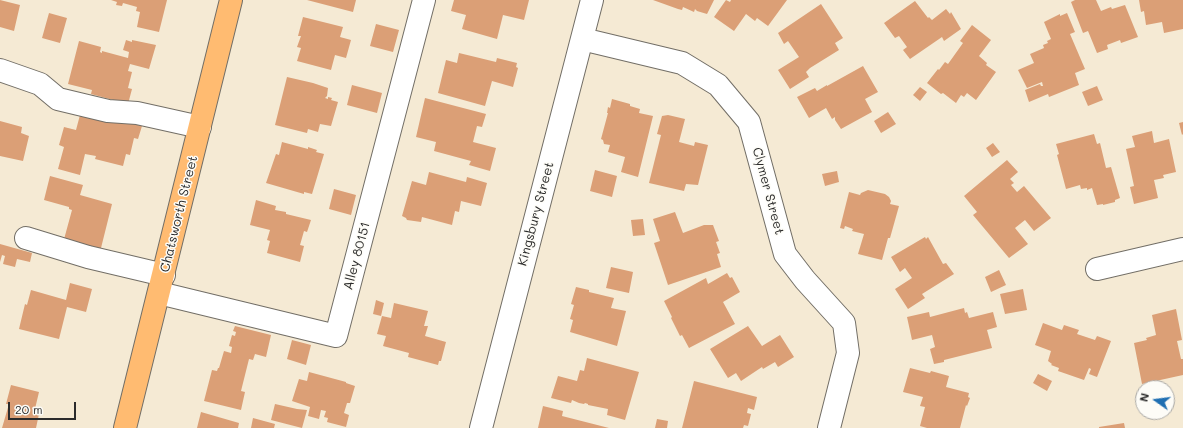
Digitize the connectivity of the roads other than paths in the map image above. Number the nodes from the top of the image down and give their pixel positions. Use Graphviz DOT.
graph roads {
  1 [pos="231,0"];
  2 [pos="424,0"];
  3 [pos="592,0"];
  4 [pos="582,39"];
  5 [pos="0,70"];
  6 [pos="200,127"];
  7 [pos="26,238"];
  8 [pos="1183,249"];
  9 [pos="1097,269"];
  10 [pos="162,284"];
  11 [pos="125,428"];
  12 [pos="481,428"];
  13 [pos="829,428"];
  1 -- 6 [label="main road, Chatsworth Street"];
  2 -- 10 [label="street, Alley 80151"];
  3 -- 4 [label="street, Kingsbury Street"];
  4 -- 12 [label="street, Kingsbury Street"];
  4 -- 13 [label="street, Clymer Street"];
  5 -- 6 [label="street"];
  6 -- 10 [label="main road, Chatsworth Street"];
  7 -- 10 [label="street"];
  8 -- 9 [label="street"];
  10 -- 11 [label="main road, Chatsworth Street"];
}
